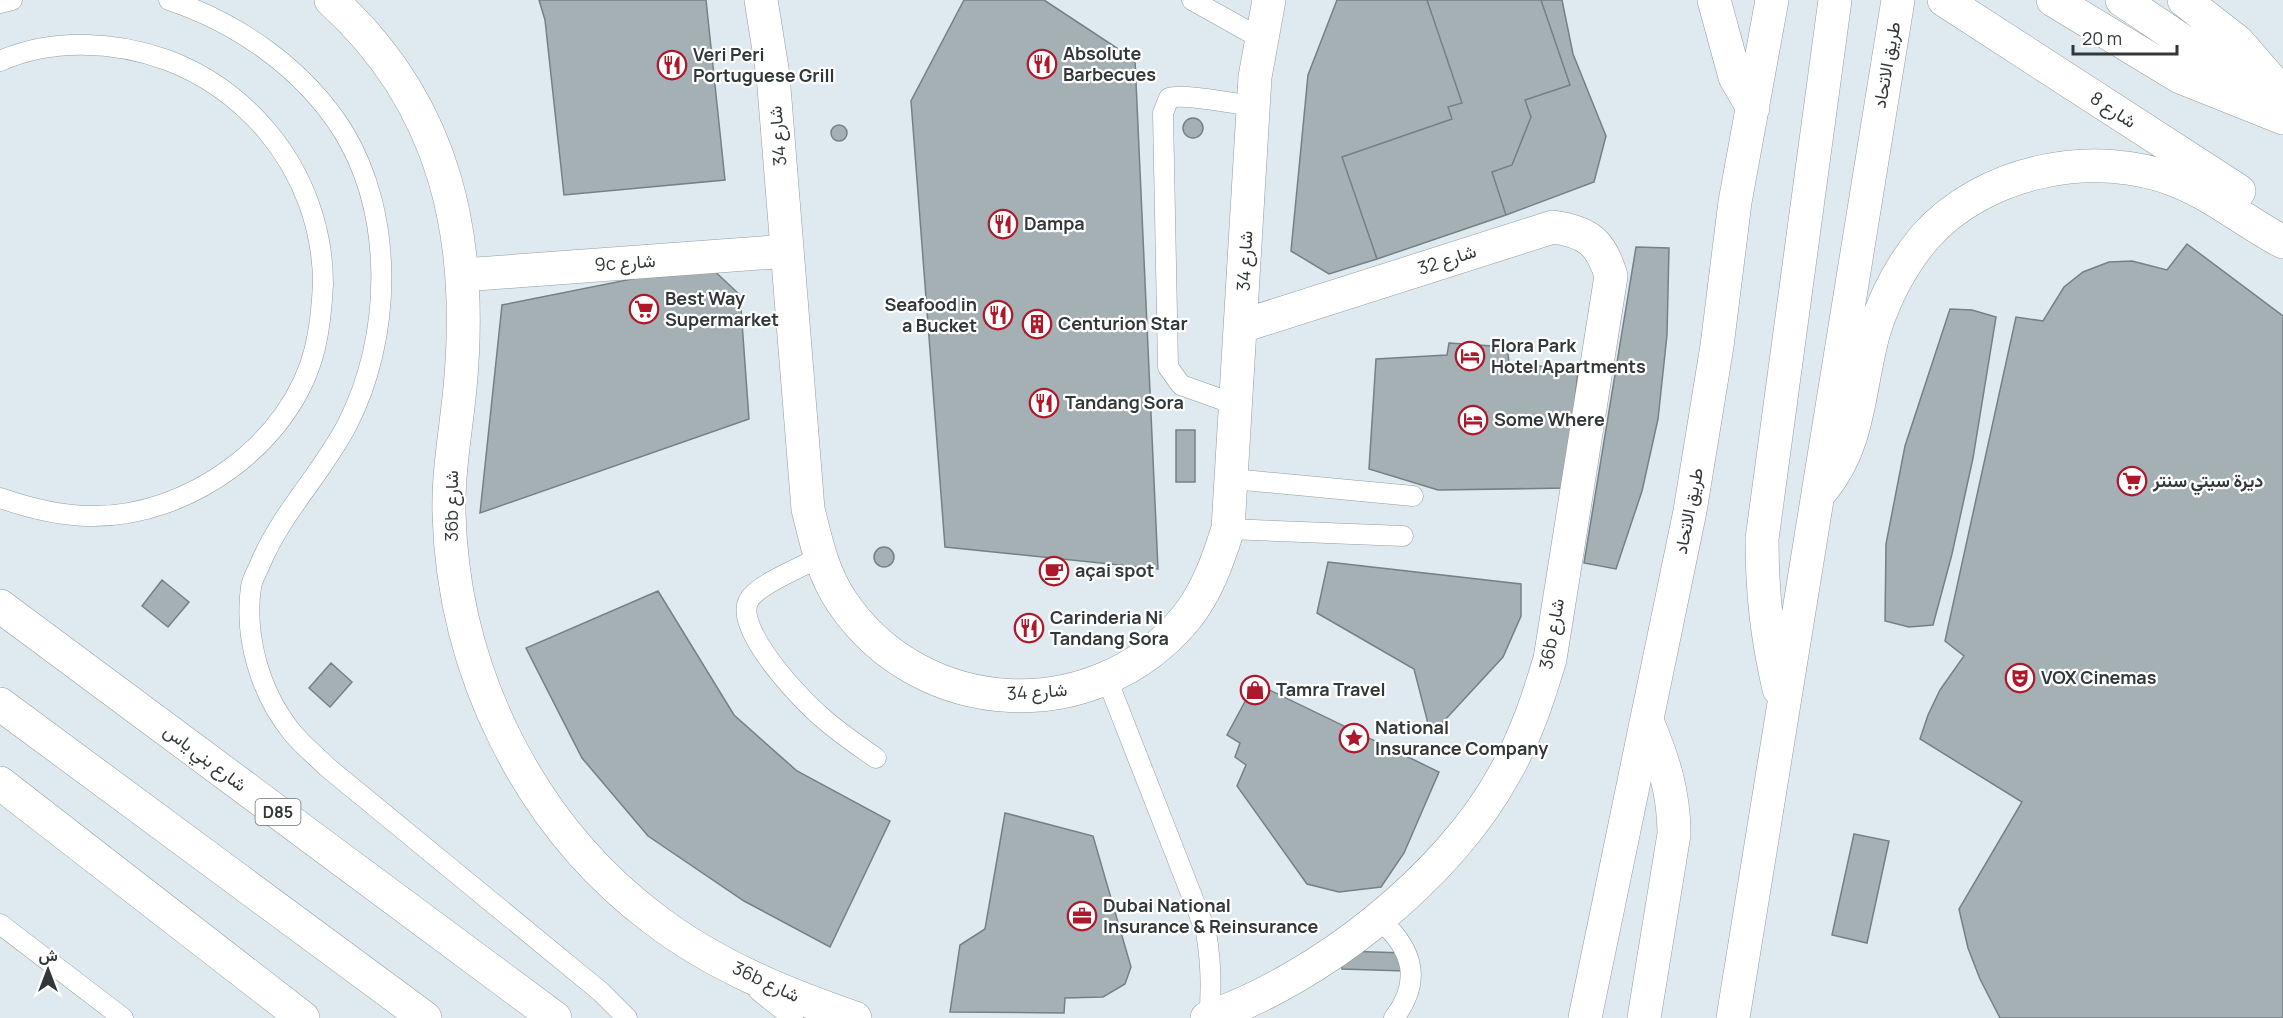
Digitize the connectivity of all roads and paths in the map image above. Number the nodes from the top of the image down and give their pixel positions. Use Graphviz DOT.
graph roads {
  1 [pos="12,0"];
  2 [pos="169,0"];
  3 [pos="332,0"];
  4 [pos="761,0"];
  5 [pos="1192,0"];
  6 [pos="1269,0"];
  7 [pos="1714,0"];
  8 [pos="1773,0"];
  9 [pos="1835,0"];
  10 [pos="1898,0"];
  11 [pos="1944,0"];
  12 [pos="2053,0"];
  13 [pos="2122,0"];
  14 [pos="2184,0"];
  15 [pos="0,3"];
  16 [pos="1260,38"];
  17 [pos="0,61"];
  18 [pos="2283,94"];
  19 [pos="1254,106"];
  20 [pos="1753,108"];
  21 [pos="2283,109"];
  22 [pos="2283,118"];
  23 [pos="2283,219"];
  24 [pos="2283,242"];
  25 [pos="787,251"];
  26 [pos="463,275"];
  27 [pos="1609,297"];
  28 [pos="1242,326"];
  29 [pos="1237,405"];
  30 [pos="1233,479"];
  31 [pos="1413,496"];
  32 [pos="0,498"];
  33 [pos="1815,499"];
  34 [pos="1228,529"];
  35 [pos="1402,536"];
  36 [pos="820,557"];
  37 [pos="0,606"];
  38 [pos="1107,679"];
  39 [pos="0,704"];
  40 [pos="1783,706"];
  41 [pos="1647,721"];
  42 [pos="876,758"];
  43 [pos="0,783"];
  44 [pos="1379,919"];
  45 [pos="0,924"];
  46 [pos="711,956"];
  47 [pos="123,1018"];
  48 [pos="303,1018"];
  49 [pos="425,1018"];
  50 [pos="555,1018"];
  51 [pos="627,1018"];
  52 [pos="793,1018"];
  53 [pos="855,1018"];
  54 [pos="1208,1018"];
  55 [pos="1394,1018"];
  56 [pos="1585,1018"];
  57 [pos="1644,1018"];
  58 [pos="1733,1018"];
  1 -- 15 [label="lane"];
  2 -- 51 [label="lane"];
  3 -- 26 [label="main road, 36b شارع"];
  4 -- 25 [label="main road, شارع 34"];
  5 -- 16 [label="lane"];
  6 -- 16 [label="main road, شارع 34"];
  7 -- 20 [label="main road"];
  8 -- 20 [label="main road, طريق الاتحاد"];
  9 -- 40 [label="main road"];
  10 -- 33 [label="main road, طريق الاتحاد"];
  11 -- 23 [label="main road, شارع 8"];
  12 -- 22 [label="main road"];
  13 -- 21 [label="main road"];
  14 -- 18 [label="main road"];
  16 -- 19 [label="main road, شارع 34"];
  17 -- 32 [label="lane"];
  19 -- 28 [label="main road, شارع 34"];
  19 -- 29 [label="lane"];
  20 -- 41 [label="main road, طريق الاتحاد"];
  24 -- 33 [label="main road"];
  25 -- 26 [label="main road, 9c شارع"];
  25 -- 36 [label="main road, شارع 34"];
  26 -- 46 [label="main road, 36b شارع"];
  27 -- 28 [label="main road, شارع 32"];
  27 -- 44 [label="main road, 36b شارع"];
  28 -- 29 [label="main road, شارع 34"];
  29 -- 30 [label="main road, شارع 34"];
  30 -- 31 [label="lane"];
  30 -- 34 [label="main road, شارع 34"];
  33 -- 40 [label="main road, طريق الاتحاد"];
  34 -- 35 [label="lane"];
  34 -- 38 [label="main road, شارع 34"];
  36 -- 38 [label="main road, شارع 34"];
  36 -- 42 [label="lane"];
  37 -- 50 [label="main road, شارع بني ياس / D85"];
  38 -- 54 [label="lane"];
  39 -- 49 [label="main road"];
  40 -- 58 [label="main road, طريق الاتحاد"];
  41 -- 56 [label="main road, طريق الاتحاد"];
  41 -- 57 [label="main road"];
  43 -- 48 [label="main road"];
  44 -- 54 [label="main road, 36b شارع"];
  44 -- 55 [label="lane"];
  45 -- 47 [label="lane"];
  46 -- 52 [label="lane, 36b شارع"];
  46 -- 53 [label="main road, 36b شارع"];
}
